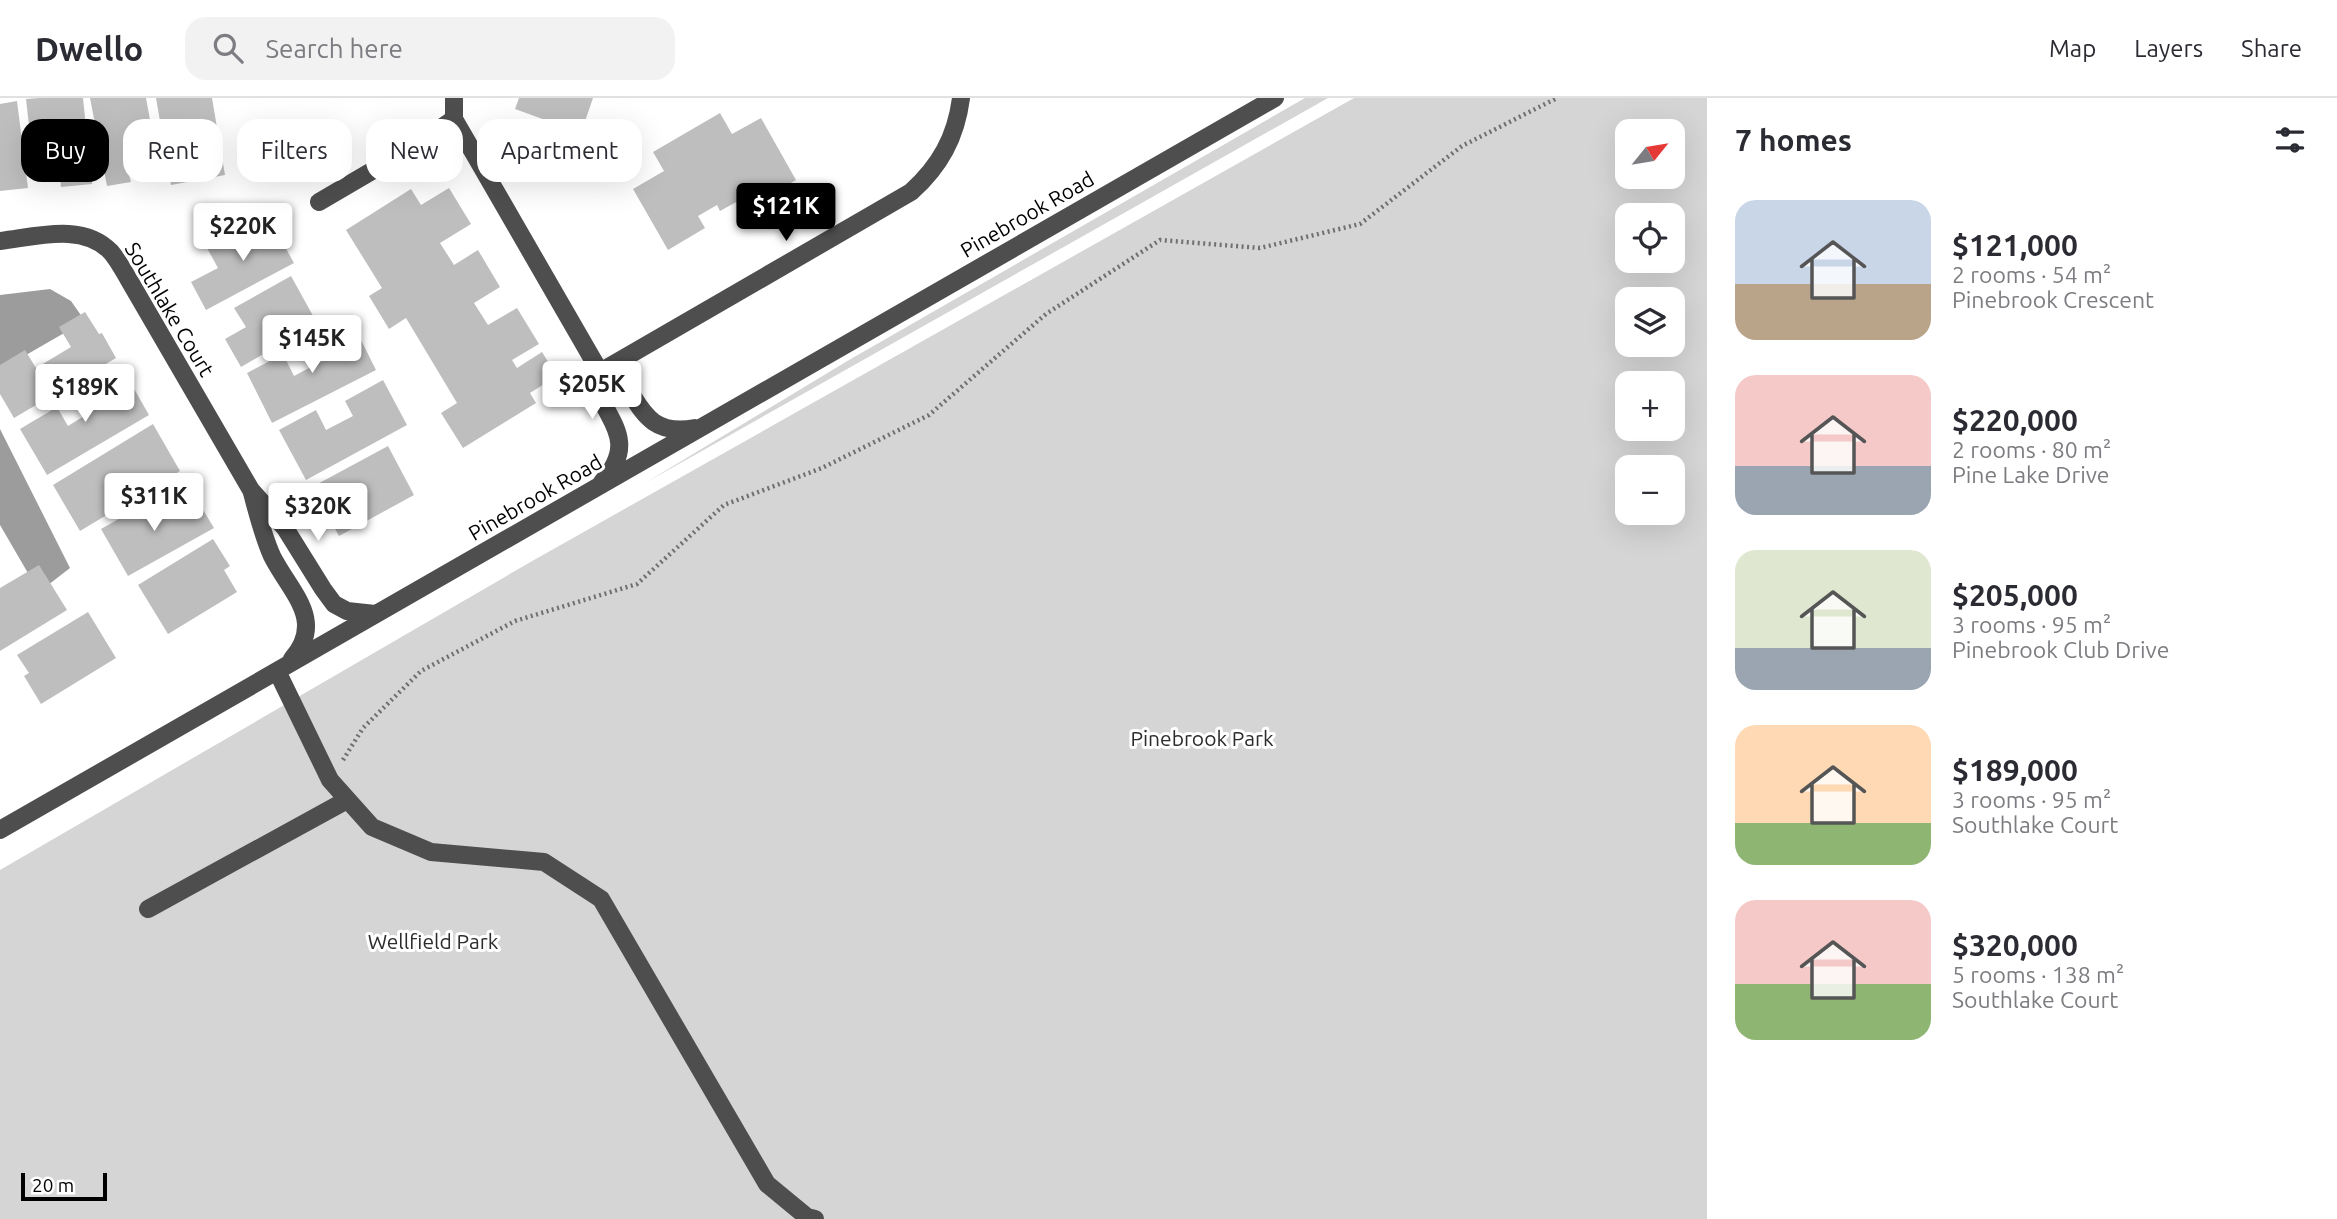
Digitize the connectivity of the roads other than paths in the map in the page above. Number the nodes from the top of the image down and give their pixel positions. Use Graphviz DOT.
graph roads {
  1 [pos="454,98"];
  2 [pos="961,98"];
  3 [pos="1275,98"];
  4 [pos="454,118"];
  5 [pos="319,202"];
  6 [pos="0,241"];
  7 [pos="600,372"];
  8 [pos="702,427"];
  9 [pos="597,488"];
  10 [pos="251,490"];
  11 [pos="375,614"];
  12 [pos="282,668"];
  13 [pos="347,800"];
  14 [pos="0,830"];
  15 [pos="148,909"];
  16 [pos="815,1219"];
  1 -- 4 [label="street"];
  2 -- 7 [label="street"];
  3 -- 8 [label="street, Pinebrook Road"];
  4 -- 5 [label="street"];
  4 -- 7 [label="street"];
  6 -- 10 [label="street, Southlake Court"];
  7 -- 8 [label="street"];
  7 -- 9 [label="street"];
  8 -- 9 [label="street, Pinebrook Road"];
  9 -- 11 [label="street, Pinebrook Road"];
  10 -- 11 [label="street, Southlake Court"];
  10 -- 12 [label="street, Southlake Court"];
  11 -- 12 [label="street, Pinebrook Road"];
  12 -- 13 [label="street"];
  12 -- 14 [label="street, Pinebrook Road"];
  13 -- 15 [label="street"];
  13 -- 16 [label="street"];
}
